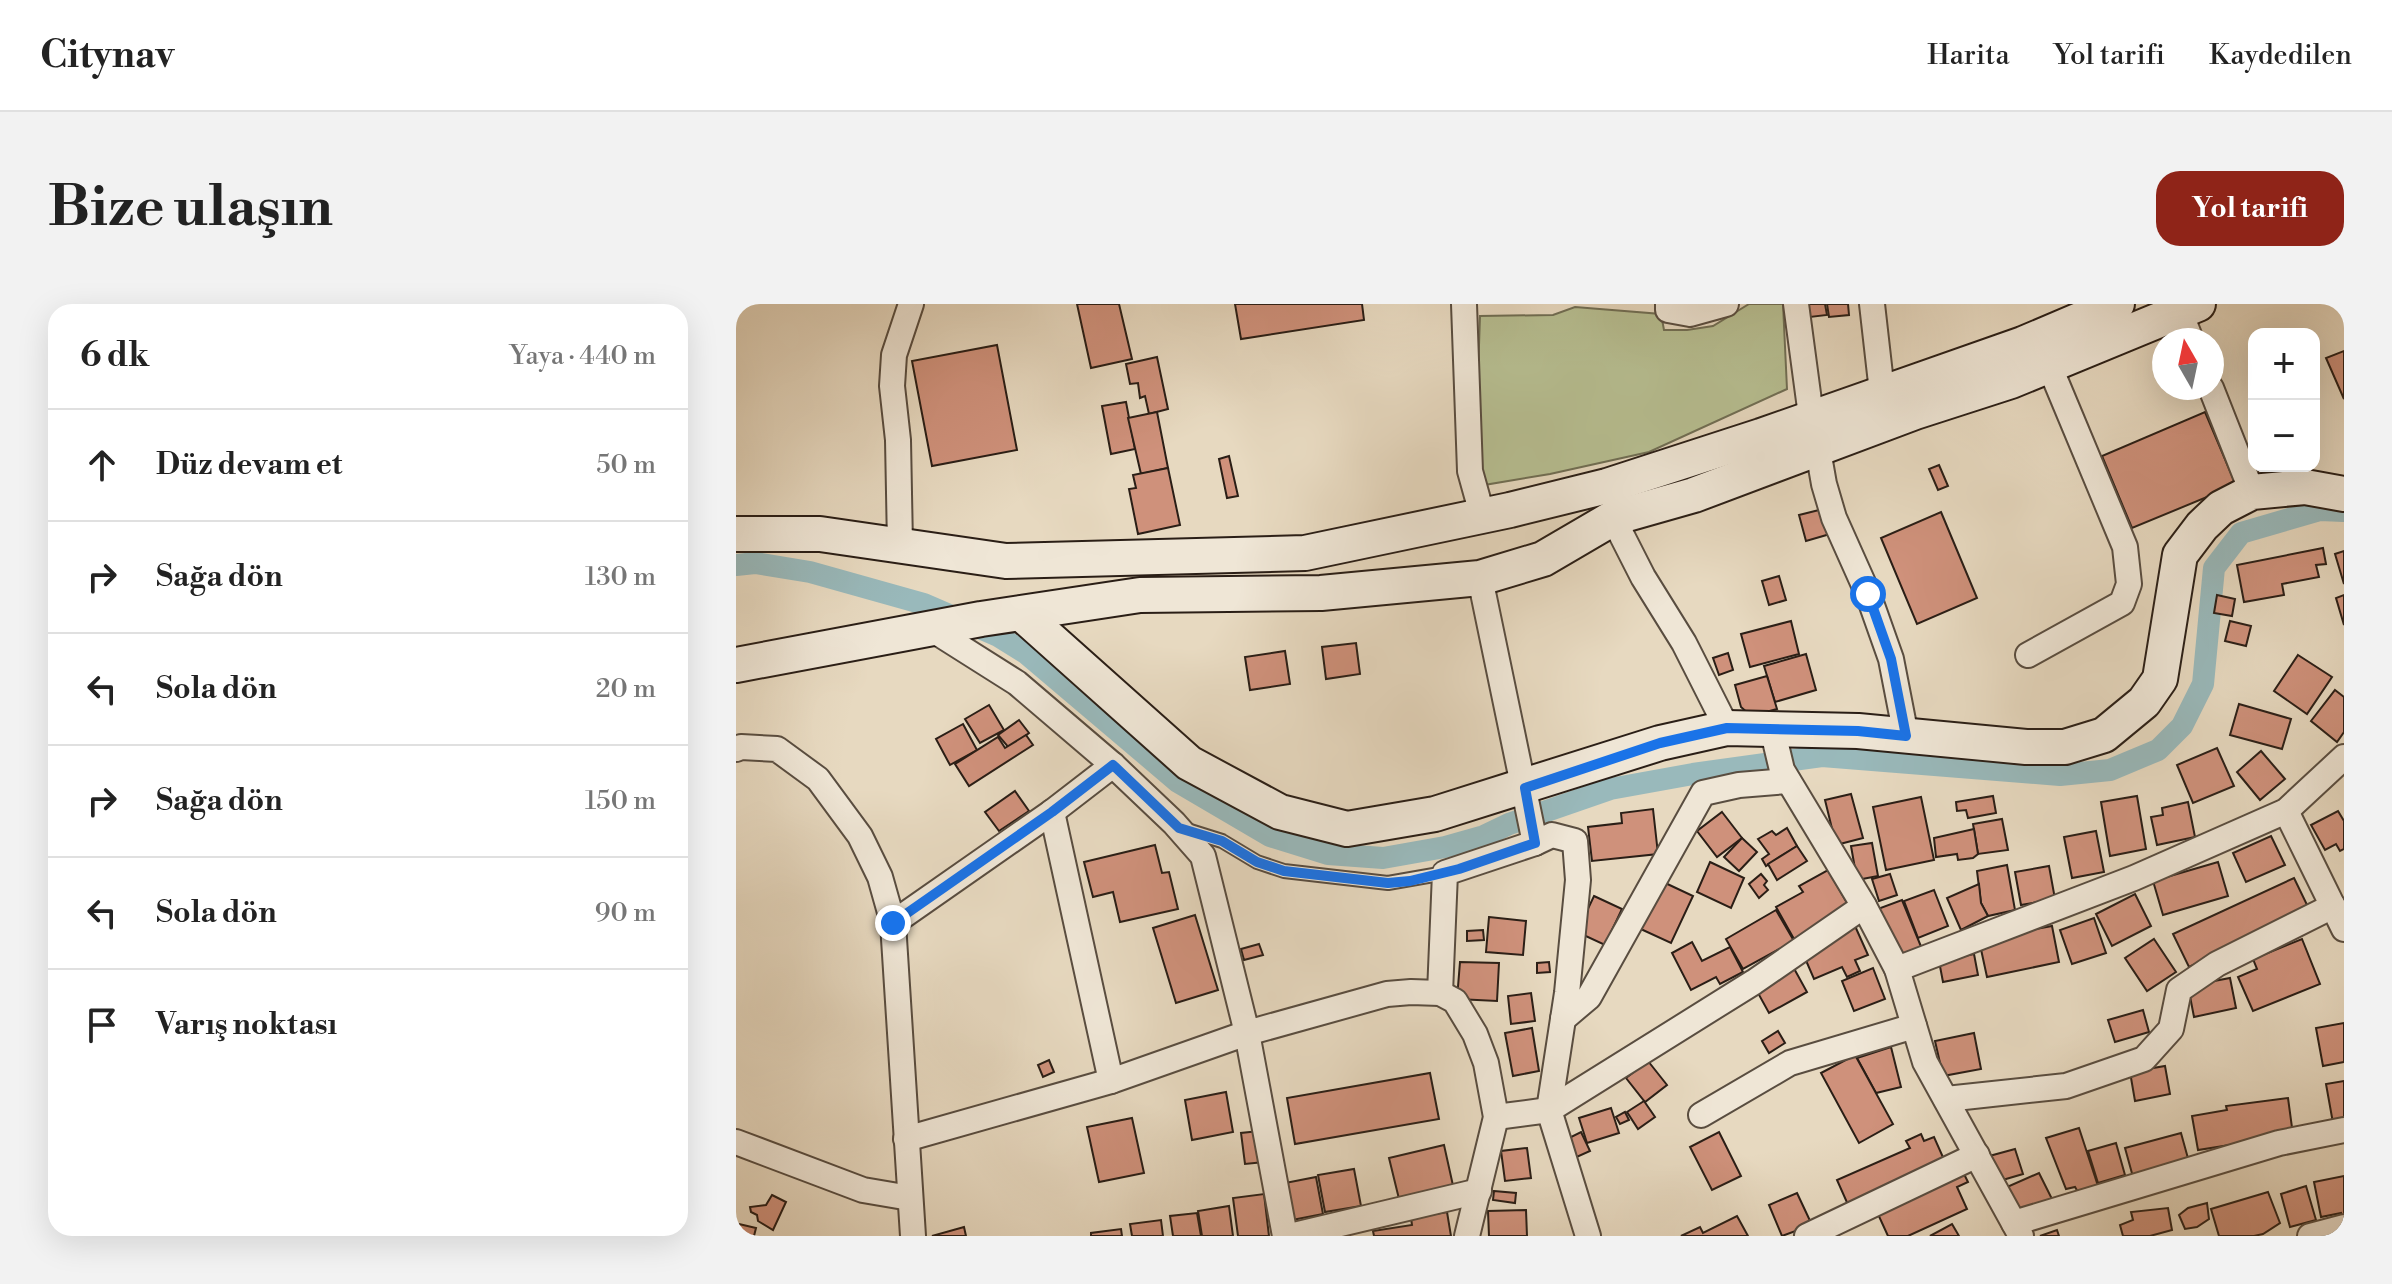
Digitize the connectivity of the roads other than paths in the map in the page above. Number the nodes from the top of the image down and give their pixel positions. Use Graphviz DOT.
graph roads {
  1 [pos="911,304"];
  2 [pos="1464,304"];
  3 [pos="1668,304"];
  4 [pos="1726,304"];
  5 [pos="1796,304"];
  6 [pos="1872,304"];
  7 [pos="2114,305"];
  8 [pos="2190,319"];
  9 [pos="2049,365"];
  10 [pos="1882,392"];
  11 [pos="2216,400"];
  12 [pos="1811,416"];
  13 [pos="1818,450"];
  14 [pos="2252,492"];
  15 [pos="2344,494"];
  16 [pos="1482,514"];
  17 [pos="1613,518"];
  18 [pos="1407,531"];
  19 [pos="736,534"];
  20 [pos="900,545"];
  21 [pos="1480,578"];
  22 [pos="1423,583"];
  23 [pos="1022,614"];
  24 [pos="936,628"];
  25 [pos="2028,655"];
  26 [pos="736,665"];
  27 [pos="1727,728"];
  28 [pos="1906,736"];
  29 [pos="736,749"];
  30 [pos="1780,757"];
  31 [pos="2344,757"];
  32 [pos="1113,765"];
  33 [pos="2286,811"];
  34 [pos="1052,812"];
  35 [pos="1530,818"];
  36 [pos="1179,828"];
  37 [pos="1445,873"];
  38 [pos="1864,906"];
  39 [pos="2333,906"];
  40 [pos="893,923"];
  41 [pos="2344,929"];
  42 [pos="1897,969"];
  43 [pos="1440,993"];
  44 [pos="1563,1019"];
  45 [pos="1914,1026"];
  46 [pos="1247,1033"];
  47 [pos="1111,1081"];
  48 [pos="1946,1099"];
  49 [pos="1549,1110"];
  50 [pos="1701,1115"];
  51 [pos="1496,1117"];
  52 [pos="2344,1130"];
  53 [pos="906,1139"];
  54 [pos="736,1142"];
  55 [pos="1977,1155"];
  56 [pos="1479,1191"];
  57 [pos="910,1198"];
  58 [pos="2344,1227"];
  59 [pos="2017,1229"];
  60 [pos="913,1236"];
  61 [pos="1288,1236"];
  62 [pos="1467,1236"];
  63 [pos="1588,1236"];
  64 [pos="1807,1236"];
  65 [pos="2310,1236"];
  1 -- 20 [label="street"];
  2 -- 16 [label="street"];
  3 -- 4 [label="street"];
  5 -- 12 [label="street"];
  6 -- 10 [label="street"];
  7 -- 10 [label="main road"];
  8 -- 9 [label="main road"];
  9 -- 13 [label="main road"];
  9 -- 25 [label="street"];
  10 -- 12 [label="main road"];
  11 -- 14 [label="street"];
  12 -- 16 [label="main road"];
  13 -- 17 [label="main road"];
  13 -- 28 [label="street"];
  14 -- 15 [label="main road"];
  14 -- 28 [label="main road"];
  16 -- 18 [label="main road"];
  17 -- 21 [label="main road"];
  17 -- 27 [label="street"];
  18 -- 20 [label="main road"];
  18 -- 22 [label="main road"];
  19 -- 20 [label="main road"];
  21 -- 22 [label="main road"];
  21 -- 35 [label="street"];
  22 -- 23 [label="main road"];
  23 -- 24 [label="main road"];
  23 -- 35 [label="main road"];
  24 -- 26 [label="main road"];
  24 -- 32 [label="street"];
  27 -- 30 [label="main road"];
  27 -- 35 [label="main road"];
  28 -- 30 [label="main road"];
  29 -- 40 [label="street"];
  30 -- 38 [label="street"];
  30 -- 44 [label="street"];
  31 -- 33 [label="street"];
  32 -- 34 [label="street"];
  32 -- 36 [label="street"];
  33 -- 39 [label="street"];
  33 -- 42 [label="street"];
  34 -- 40 [label="street"];
  34 -- 47 [label="street"];
  35 -- 37 [label="street"];
  35 -- 44 [label="street"];
  36 -- 37 [label="lane"];
  36 -- 46 [label="street"];
  37 -- 43 [label="street"];
  38 -- 42 [label="street"];
  38 -- 49 [label="street"];
  39 -- 41 [label="street"];
  39 -- 48 [label="street"];
  40 -- 53 [label="street"];
  42 -- 45 [label="street"];
  43 -- 46 [label="street"];
  43 -- 51 [label="street"];
  44 -- 49 [label="street"];
  45 -- 48 [label="street"];
  45 -- 50 [label="street"];
  46 -- 47 [label="street"];
  46 -- 61 [label="street"];
  47 -- 53 [label="street"];
  48 -- 55 [label="street"];
  49 -- 51 [label="street"];
  49 -- 63 [label="street"];
  51 -- 56 [label="street"];
  52 -- 59 [label="street"];
  53 -- 57 [label="street"];
  54 -- 57 [label="street"];
  55 -- 59 [label="street"];
  55 -- 64 [label="street"];
  56 -- 61 [label="street"];
  56 -- 62 [label="street"];
  57 -- 60 [label="street"];
  58 -- 65 [label="street"];
}
